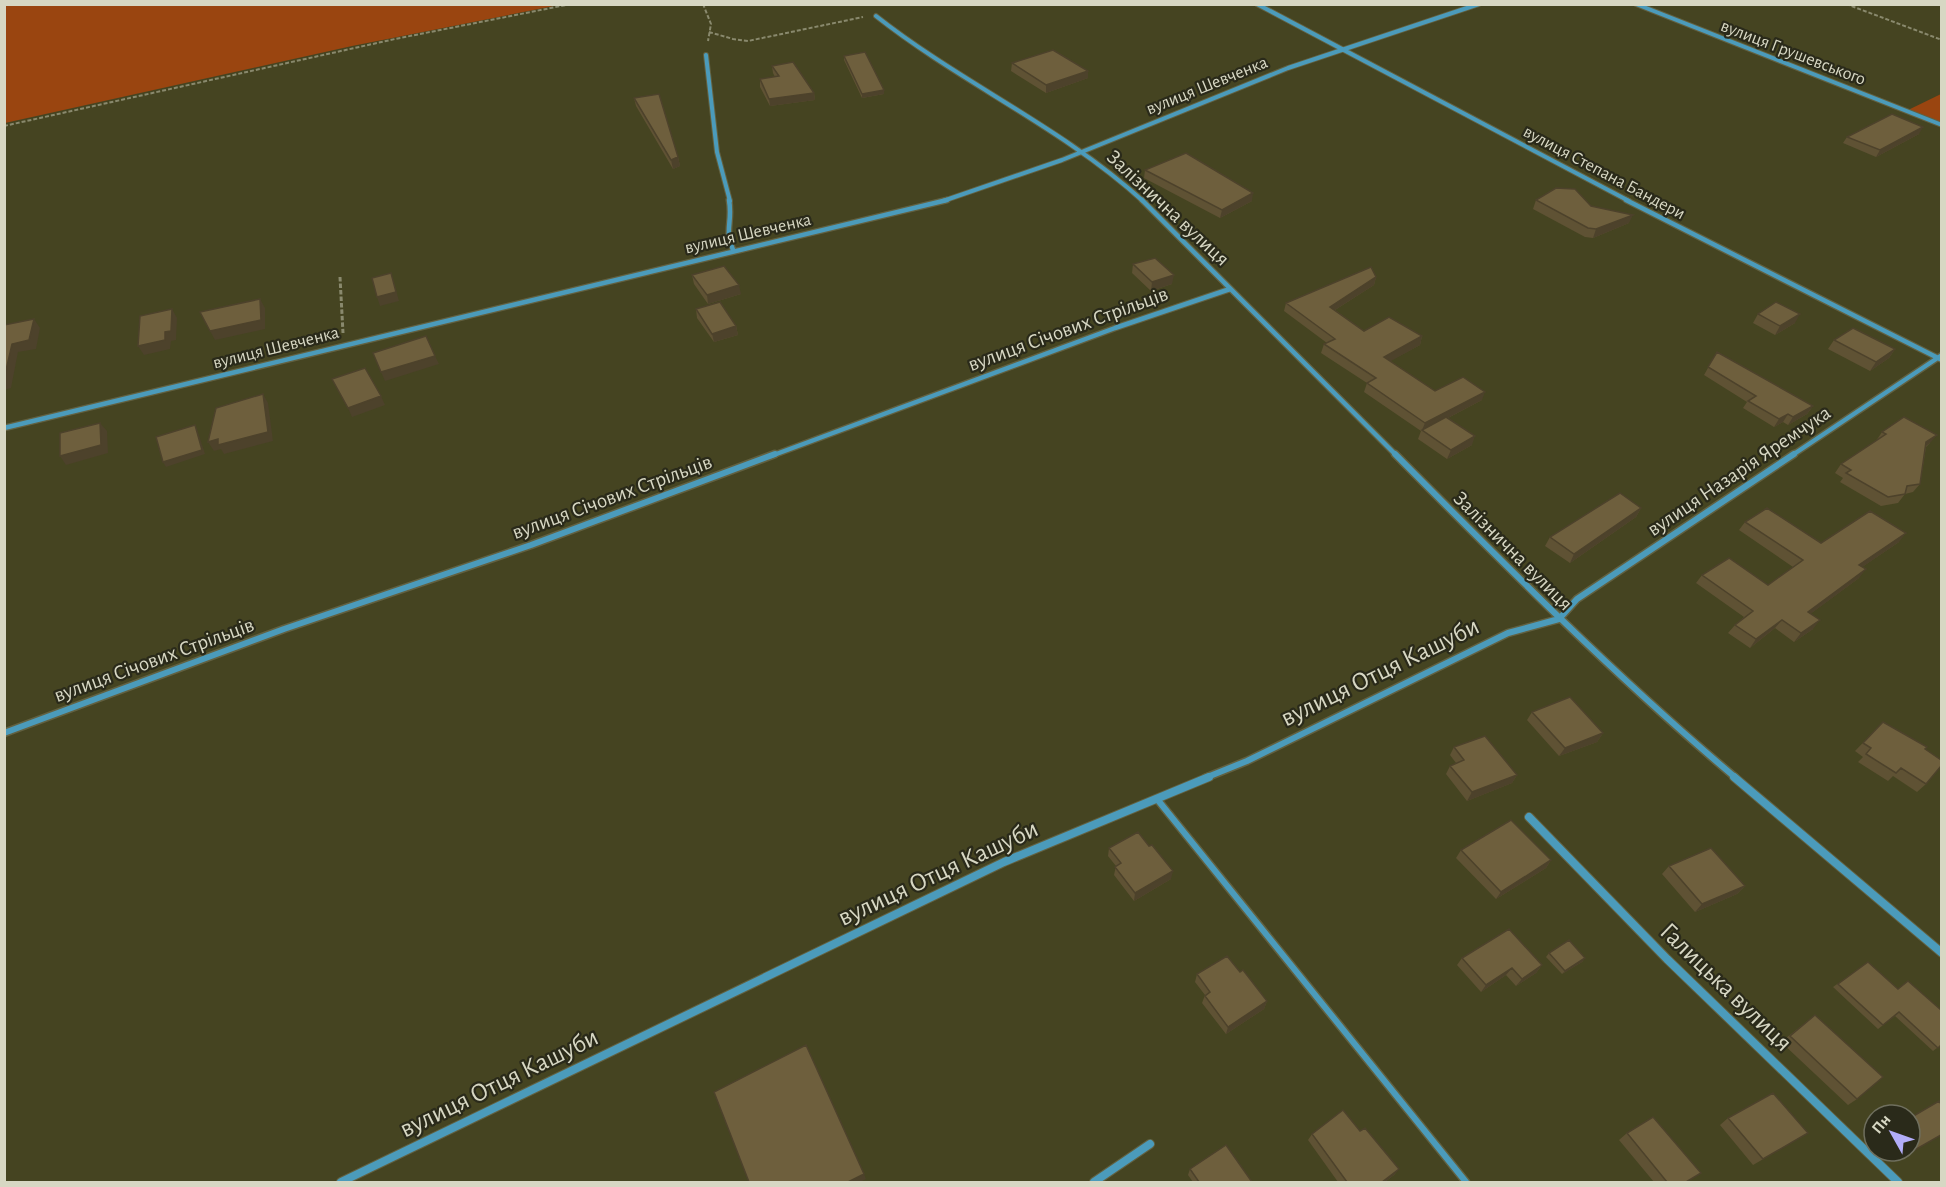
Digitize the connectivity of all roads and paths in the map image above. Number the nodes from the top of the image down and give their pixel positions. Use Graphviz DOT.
graph roads {
  1 [pos="571,4"];
  2 [pos="703,4"];
  3 [pos="1257,4"];
  4 [pos="1479,4"];
  5 [pos="1636,4"];
  6 [pos="1846,4"];
  7 [pos="876,16"];
  8 [pos="709,32"];
  9 [pos="1941,40"];
  10 [pos="1344,51"];
  11 [pos="706,56"];
  12 [pos="1941,125"];
  13 [pos="4,126"];
  14 [pos="1081,153"];
  15 [pos="734,250"];
  16 [pos="340,277"];
  17 [pos="1230,289"];
  18 [pos="343,345"];
  19 [pos="1940,358"];
  20 [pos="4,428"];
  21 [pos="1559,619"];
  22 [pos="4,733"];
  23 [pos="1156,798"];
  24 [pos="1529,817"];
  25 [pos="1941,953"];
  26 [pos="1150,1144"];
  27 [pos="341,1182"];
  28 [pos="1094,1182"];
  29 [pos="1466,1182"];
  30 [pos="1898,1182"];
  1 -- 13 [label="path"];
  2 -- 8 [label="path"];
  3 -- 10 [label="street, вулиця Степана Бандери"];
  4 -- 10 [label="street, вулиця Шевченка"];
  5 -- 12 [label="street, вулиця Грушевського"];
  6 -- 9 [label="path"];
  7 -- 8 [label="path"];
  7 -- 14 [label="street, Залізнична вулиця"];
  8 -- 11 [label="path"];
  10 -- 14 [label="street, вулиця Шевченка"];
  10 -- 19 [label="street, вулиця Степана Бандери"];
  11 -- 15 [label="street"];
  14 -- 15 [label="street, вулиця Шевченка"];
  14 -- 17 [label="street, Залізнична вулиця"];
  15 -- 18 [label="street, вулиця Шевченка"];
  16 -- 18 [label="path"];
  17 -- 21 [label="street, Залізнична вулиця"];
  17 -- 22 [label="street, вулиця Січових Стрільців"];
  18 -- 20 [label="street, вулиця Шевченка"];
  19 -- 21 [label="street, вулиця Назарія Яремчука"];
  21 -- 23 [label="street, вулиця Отця Кашуби"];
  21 -- 25 [label="street, Залізнична вулиця"];
  23 -- 27 [label="street, вулиця Отця Кашуби"];
  23 -- 29 [label="lane"];
  24 -- 30 [label="street, Галицька вулиця"];
  26 -- 28 [label="street"];
}
